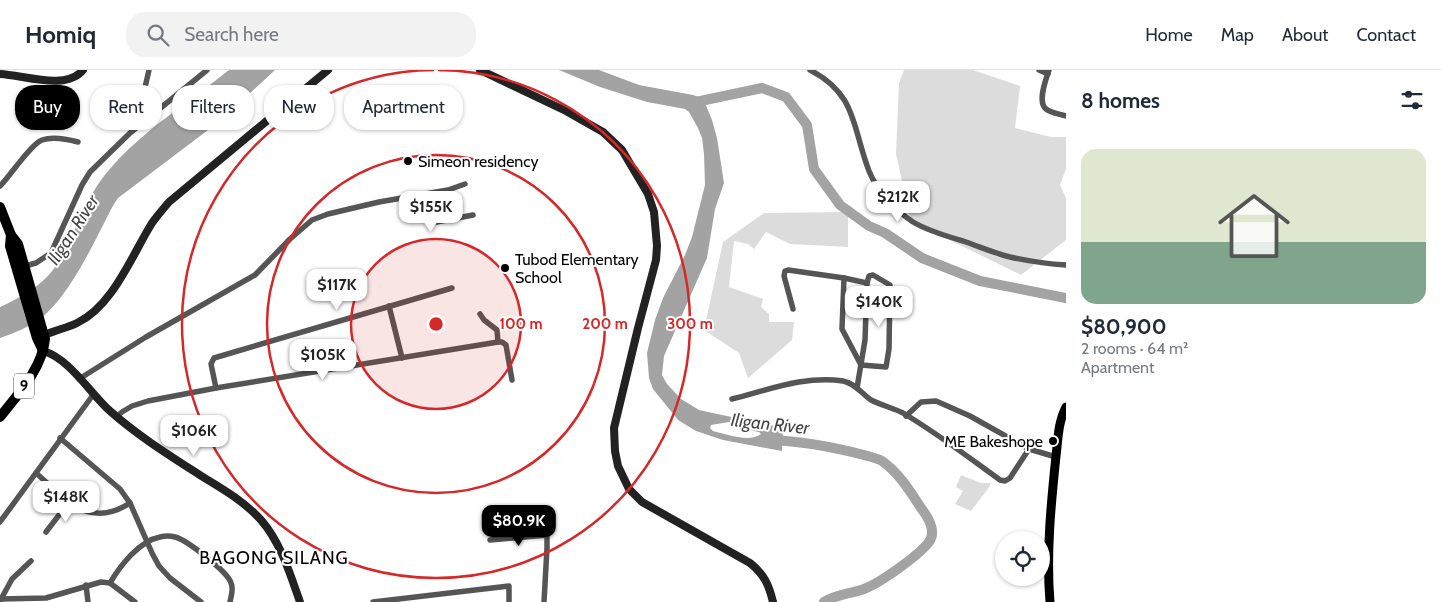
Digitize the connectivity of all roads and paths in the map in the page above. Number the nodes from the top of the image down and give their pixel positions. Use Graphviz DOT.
graph roads {
  1 [pos="83,70"];
  2 [pos="207,70"];
  3 [pos="328,70"];
  4 [pos="480,70"];
  5 [pos="810,70"];
  6 [pos="1039,70"];
  7 [pos="147,71"];
  8 [pos="1048,72"];
  9 [pos="5,73"];
  10 [pos="145,85"];
  11 [pos="162,107"];
  12 [pos="1066,116"];
  13 [pos="134,130"];
  14 [pos="78,142"];
  15 [pos="465,184"];
  16 [pos="0,186"];
  17 [pos="418,194"];
  18 [pos="0,207"];
  19 [pos="473,215"];
  20 [pos="1066,265"];
  21 [pos="23,270"];
  22 [pos="844,278"];
  23 [pos="867,283"];
  24 [pos="452,288"];
  25 [pos="389,306"];
  26 [pos="792,309"];
  27 [pos="480,314"];
  28 [pos="41,331"];
  29 [pos="498,342"];
  30 [pos="43,351"];
  31 [pos="402,358"];
  32 [pos="862,365"];
  33 [pos="78,379"];
  34 [pos="512,380"];
  35 [pos="216,388"];
  36 [pos="857,388"];
  37 [pos="93,395"];
  38 [pos="732,399"];
  39 [pos="1066,407"];
  40 [pos="906,416"];
  41 [pos="0,417"];
  42 [pos="116,417"];
  43 [pos="60,438"];
  44 [pos="1029,449"];
  45 [pos="1056,456"];
  46 [pos="36,473"];
  47 [pos="69,502"];
  48 [pos="130,503"];
  49 [pos="0,522"];
  50 [pos="547,528"];
  51 [pos="46,532"];
  52 [pos="547,535"];
  53 [pos="490,540"];
  54 [pos="147,543"];
  55 [pos="31,561"];
  56 [pos="110,583"];
  57 [pos="86,586"];
  58 [pos="0,599"];
  59 [pos="45,600"];
  60 [pos="297,601"];
  61 [pos="88,602"];
  62 [pos="134,602"];
  63 [pos="201,602"];
  64 [pos="230,602"];
  65 [pos="373,602"];
  66 [pos="379,602"];
  67 [pos="509,602"];
  68 [pos="544,602"];
  69 [pos="773,602"];
  70 [pos="1050,602"];
  1 -- 9 [label="street"];
  2 -- 11 [label="street"];
  3 -- 28 [label="street"];
  4 -- 69 [label="street"];
  5 -- 20 [label="street"];
  6 -- 8 [label="street"];
  7 -- 10 [label="street"];
  8 -- 12 [label="street"];
  13 -- 21 [label="street"];
  14 -- 16 [label="street"];
  15 -- 17 [label="street"];
  17 -- 19 [label="street"];
  17 -- 33 [label="street"];
  18 -- 21 [label="highway, 9"];
  21 -- 28 [label="highway, 9"];
  22 -- 23 [label="street"];
  22 -- 26 [label="street"];
  22 -- 32 [label="street"];
  23 -- 32 [label="street"];
  23 -- 32 [label="street"];
  24 -- 25 [label="street"];
  25 -- 31 [label="street"];
  25 -- 35 [label="street"];
  27 -- 29 [label="street"];
  28 -- 30 [label="highway, 9"];
  29 -- 31 [label="street"];
  29 -- 34 [label="street"];
  30 -- 33 [label="street"];
  30 -- 41 [label="highway, 9"];
  31 -- 35 [label="street"];
  32 -- 36 [label="street"];
  33 -- 37 [label="street"];
  35 -- 42 [label="street"];
  36 -- 38 [label="street"];
  36 -- 40 [label="street"];
  37 -- 42 [label="street"];
  37 -- 43 [label="street"];
  39 -- 45 [label="main road"];
  40 -- 44 [label="street"];
  40 -- 44 [label="street"];
  42 -- 60 [label="street"];
  43 -- 46 [label="street"];
  43 -- 48 [label="street"];
  44 -- 45 [label="street"];
  45 -- 70 [label="main road"];
  46 -- 47 [label="street"];
  46 -- 49 [label="street"];
  47 -- 48 [label="street"];
  47 -- 51 [label="street"];
  48 -- 54 [label="street"];
  50 -- 52 [label="street"];
  52 -- 53 [label="street"];
  52 -- 68 [label="street"];
  54 -- 56 [label="street"];
  54 -- 63 [label="street"];
  54 -- 64 [label="street"];
  55 -- 58 [label="street"];
  56 -- 57 [label="street"];
  56 -- 62 [label="street"];
  57 -- 59 [label="street"];
  57 -- 61 [label="street"];
  58 -- 59 [label="street"];
  65 -- 66 [label="street"];
  66 -- 67 [label="street"];
}
